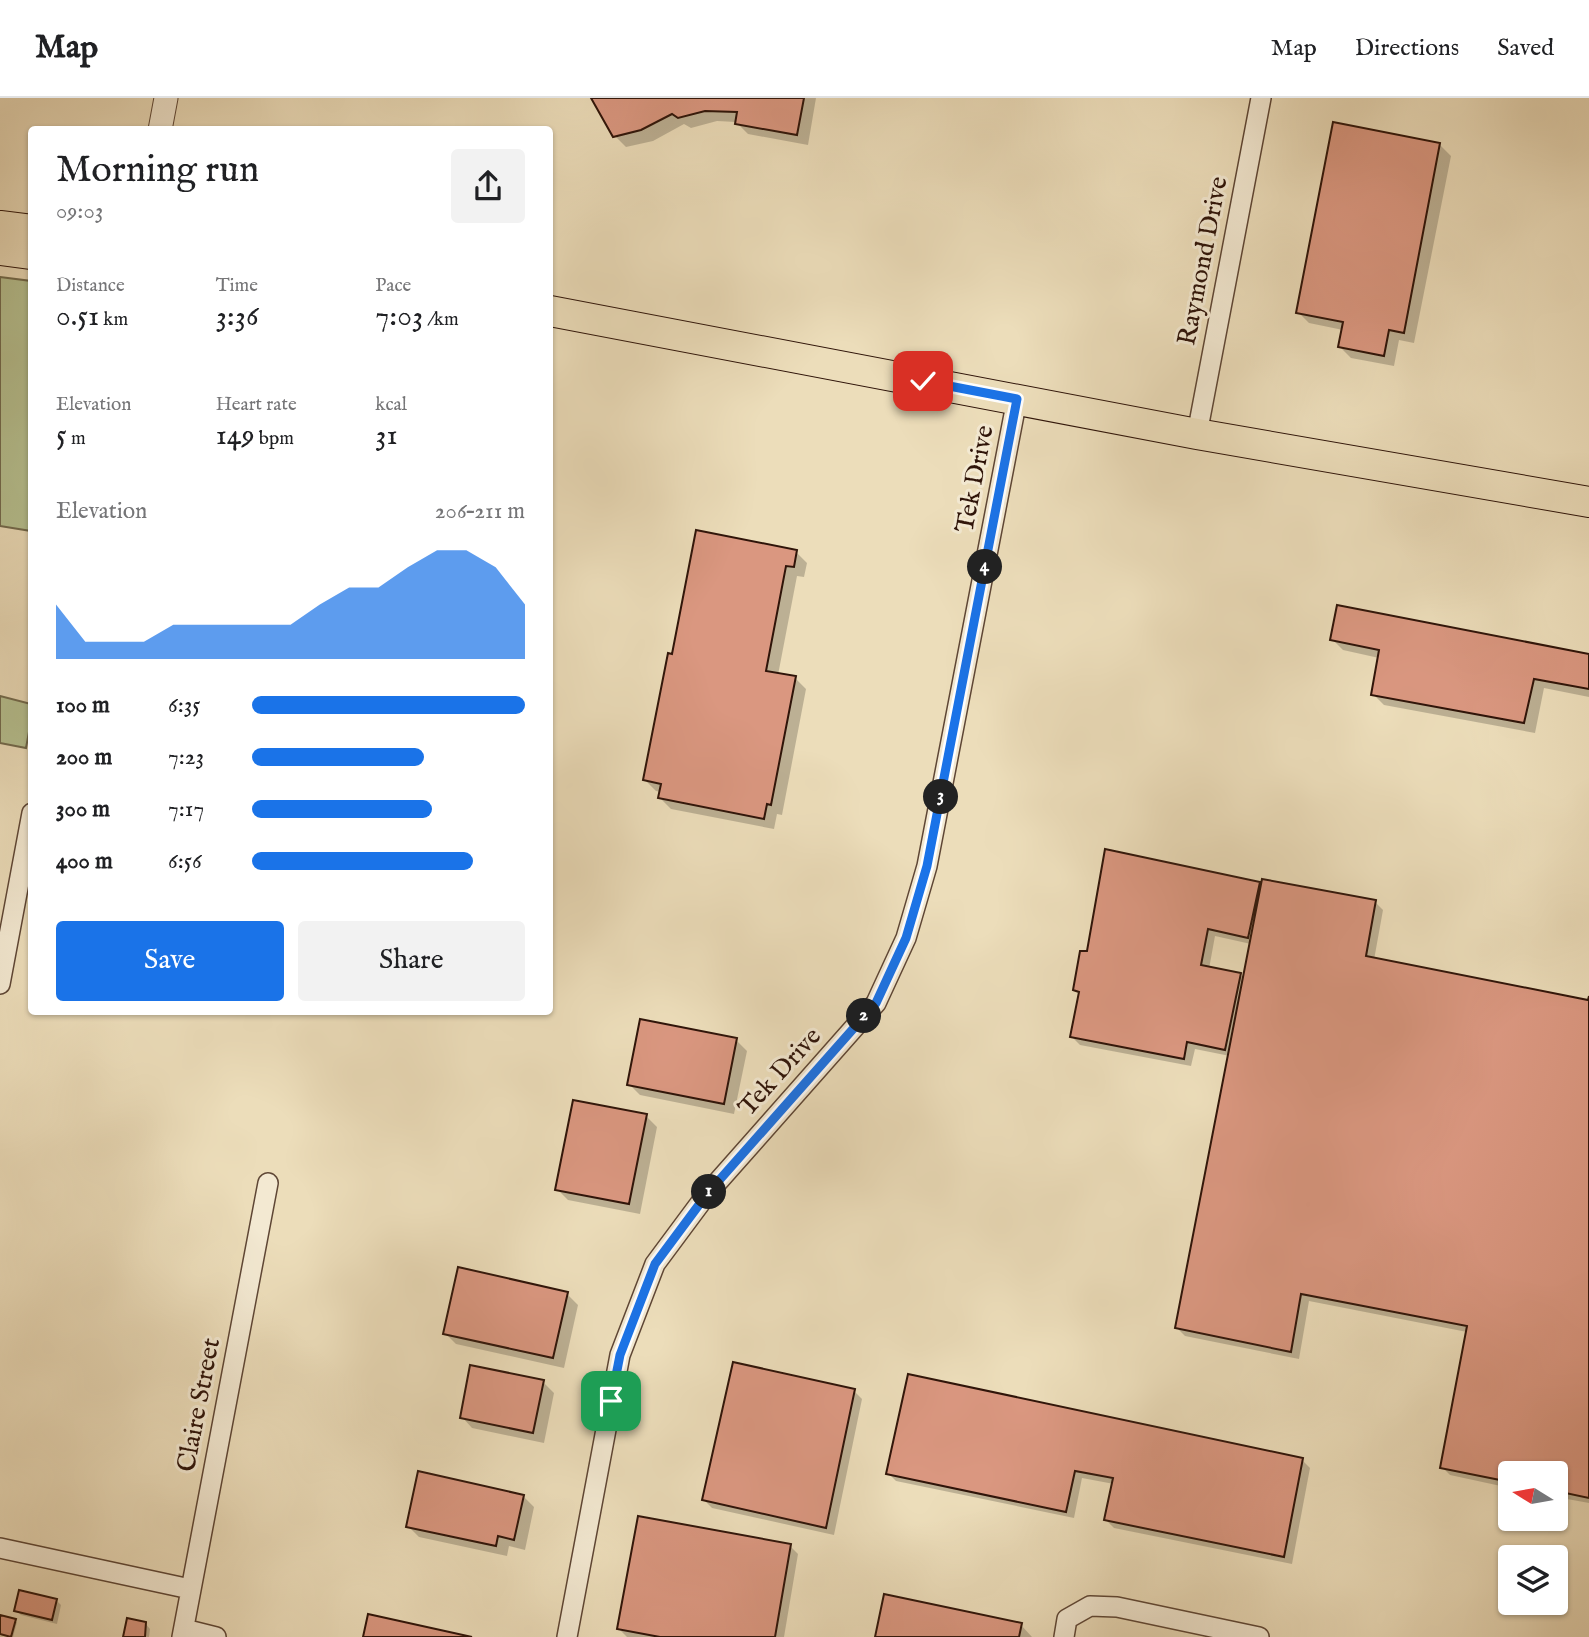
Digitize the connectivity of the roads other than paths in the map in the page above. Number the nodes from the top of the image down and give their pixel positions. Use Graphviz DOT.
graph roads {
  1 [pos="166,98"];
  2 [pos="1261,98"];
  3 [pos="161,126"];
  4 [pos="0,226"];
  5 [pos="28,230"];
  6 [pos="0,250"];
  7 [pos="28,254"];
  8 [pos="553,311"];
  9 [pos="1017,399"];
  10 [pos="1197,434"];
  11 [pos="1589,502"];
  12 [pos="28,830"];
  13 [pos="6,921"];
  14 [pos="0,984"];
  15 [pos="268,1183"];
  16 [pos="0,1548"];
  17 [pos="190,1589"];
  18 [pos="1066,1628"];
  19 [pos="183,1633"];
  20 [pos="216,1637"];
  21 [pos="567,1637"];
  22 [pos="1259,1637"];
  1 -- 3 [label="street"];
  2 -- 10 [label="street, Raymond Drive"];
  4 -- 5 [label="main road"];
  6 -- 7 [label="main road"];
  8 -- 9 [label="main road"];
  9 -- 10 [label="main road"];
  9 -- 21 [label="street, Tek Drive"];
  10 -- 11 [label="main road"];
  12 -- 13 [label="street"];
  13 -- 14 [label="street"];
  15 -- 17 [label="street, Claire Street"];
  16 -- 17 [label="street"];
  17 -- 19 [label="street, Claire Street"];
  18 -- 22 [label="street"];
  19 -- 20 [label="street"];
}
